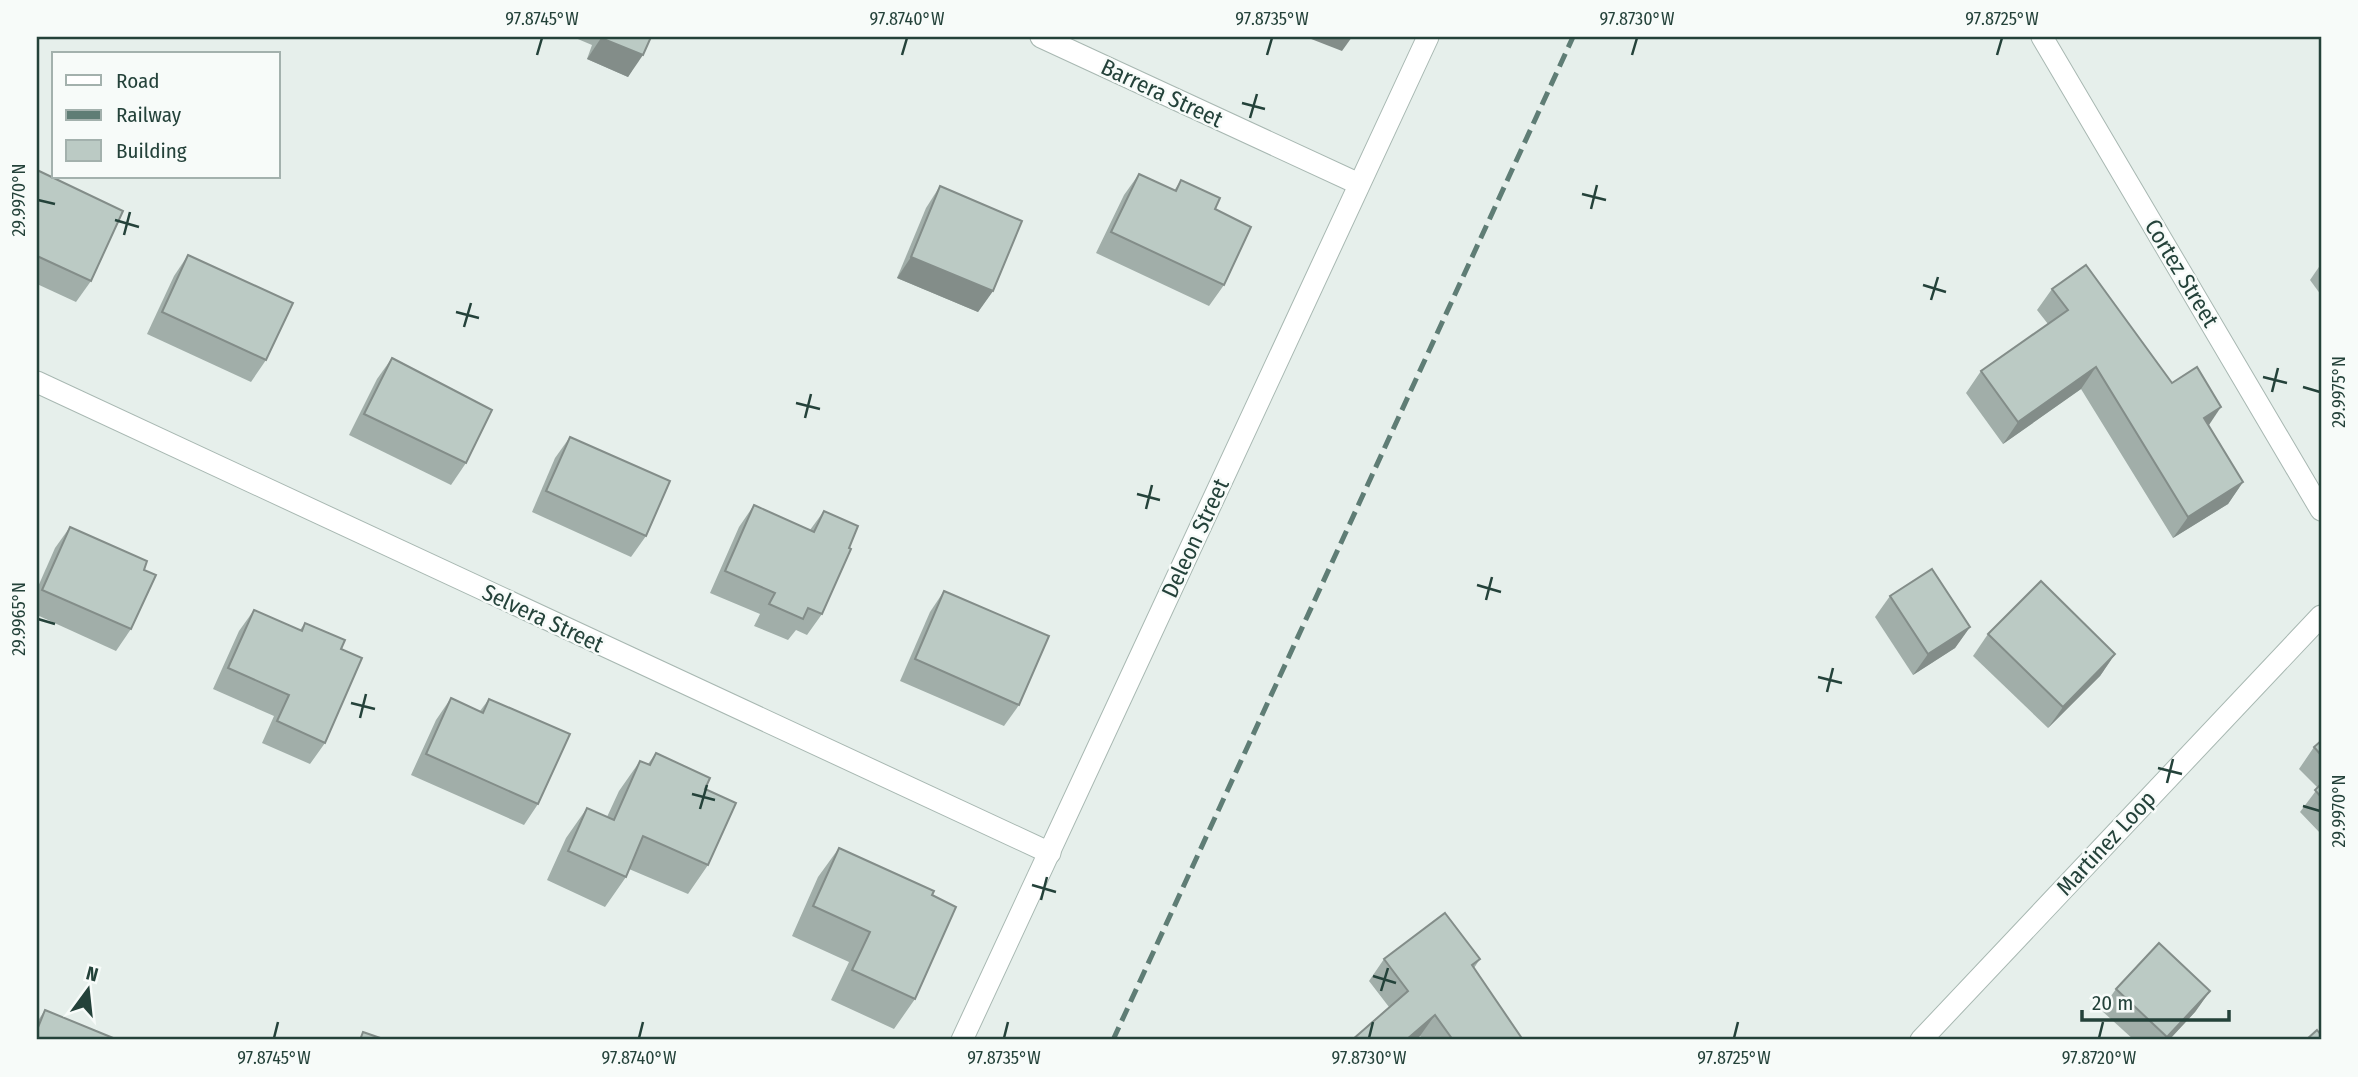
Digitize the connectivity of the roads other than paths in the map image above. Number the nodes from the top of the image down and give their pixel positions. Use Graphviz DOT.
graph roads {
  1 [pos="1041,37"];
  2 [pos="1428,37"];
  3 [pos="2042,37"];
  4 [pos="1359,184"];
  5 [pos="37,382"];
  6 [pos="2321,510"];
  7 [pos="2321,616"];
  8 [pos="1050,853"];
  9 [pos="962,1040"];
  10 [pos="1921,1040"];
  1 -- 4 [label="street, Barrera Street"];
  2 -- 4 [label="street, Deleon Street"];
  3 -- 6 [label="street, Cortez Street"];
  4 -- 8 [label="street, Deleon Street"];
  5 -- 8 [label="street, Selvera Street"];
  7 -- 10 [label="street, Martinez Loop"];
  8 -- 9 [label="street, Deleon Street"];
}
